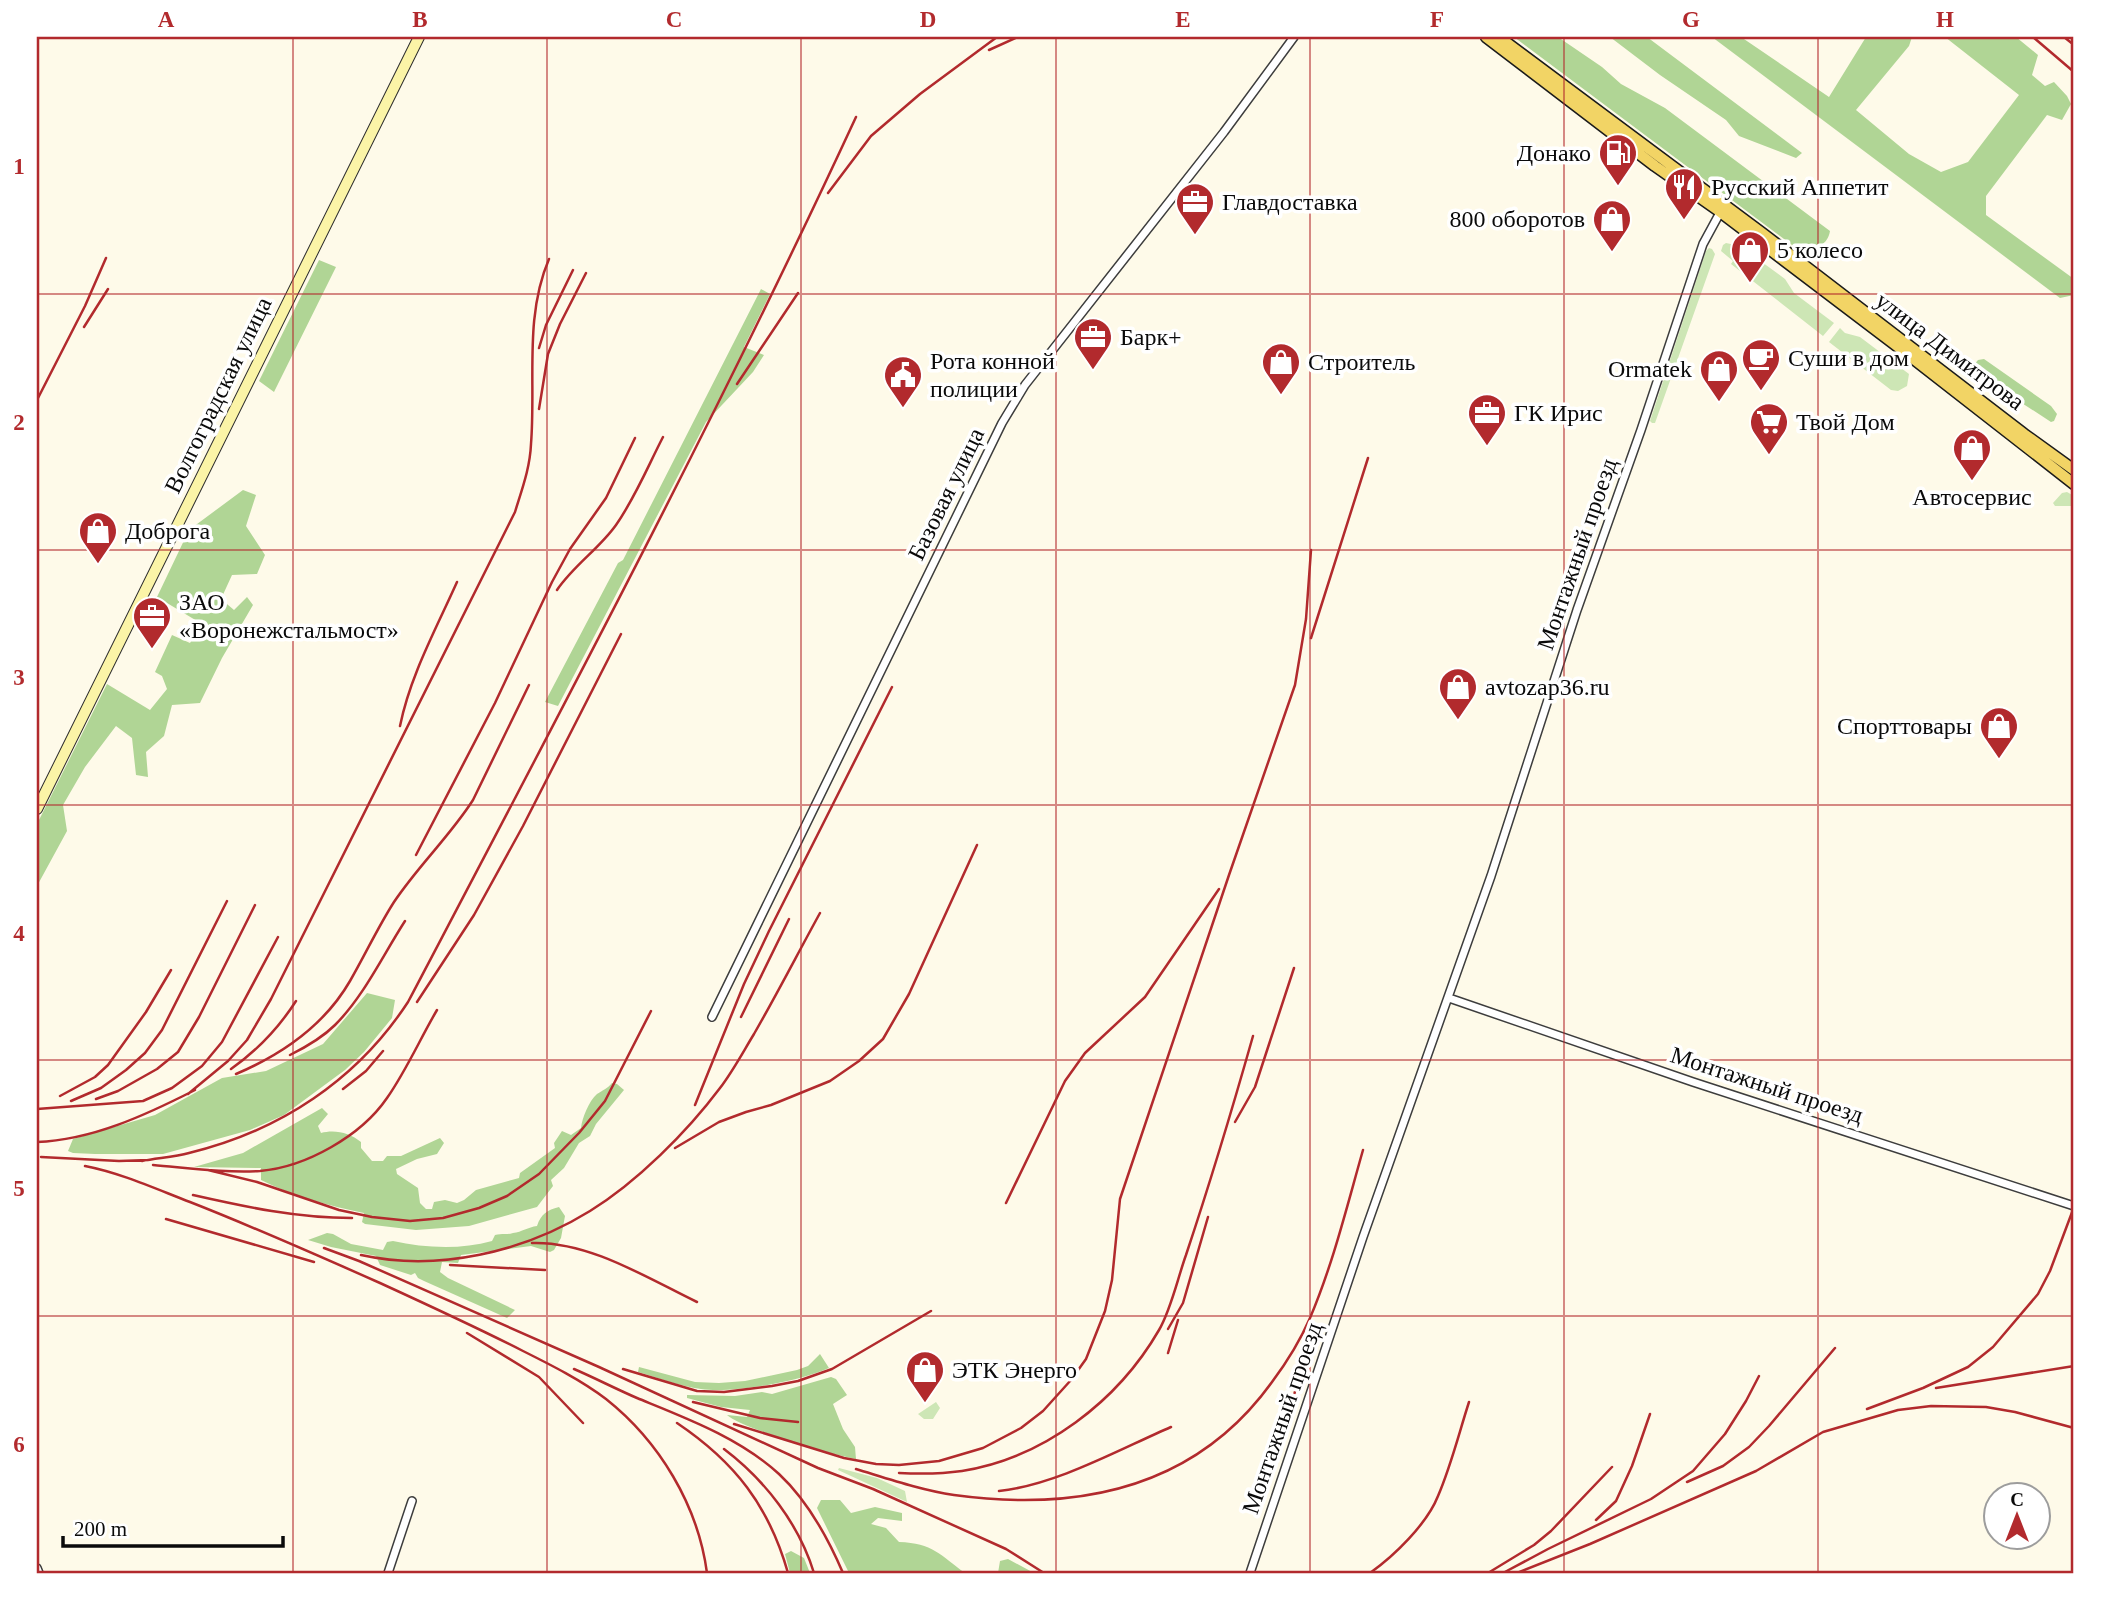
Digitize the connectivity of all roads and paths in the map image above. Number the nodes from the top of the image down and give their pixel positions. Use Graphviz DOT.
graph roads {
  1 [pos="419,37"];
  2 [pos="1294,37"];
  3 [pos="1486,37"];
  4 [pos="1499,37"];
  5 [pos="1722,208"];
  6 [pos="2074,470"];
  7 [pos="2074,484"];
  8 [pos="37,810"];
  9 [pos="1448,998"];
  10 [pos="712,1017"];
  11 [pos="2074,1206"];
  12 [pos="412,1501"];
  13 [pos="37,1568"];
  14 [pos="39,1573"];
  15 [pos="388,1573"];
  16 [pos="1250,1573"];
  1 -- 8 [label="main road, Волгоградская улица"];
  2 -- 10 [label="street, Базовая улица"];
  3 -- 5 [label="main road, улица Димитрова"];
  4 -- 5 [label="main road, улица Димитрова"];
  5 -- 6 [label="main road, улица Димитрова"];
  5 -- 7 [label="main road, улица Димитрова"];
  5 -- 9 [label="street, Монтажный проезд"];
  9 -- 11 [label="street, Монтажный проезд"];
  9 -- 16 [label="street, Монтажный проезд"];
  12 -- 15 [label="street"];
  13 -- 14 [label="street"];
}
